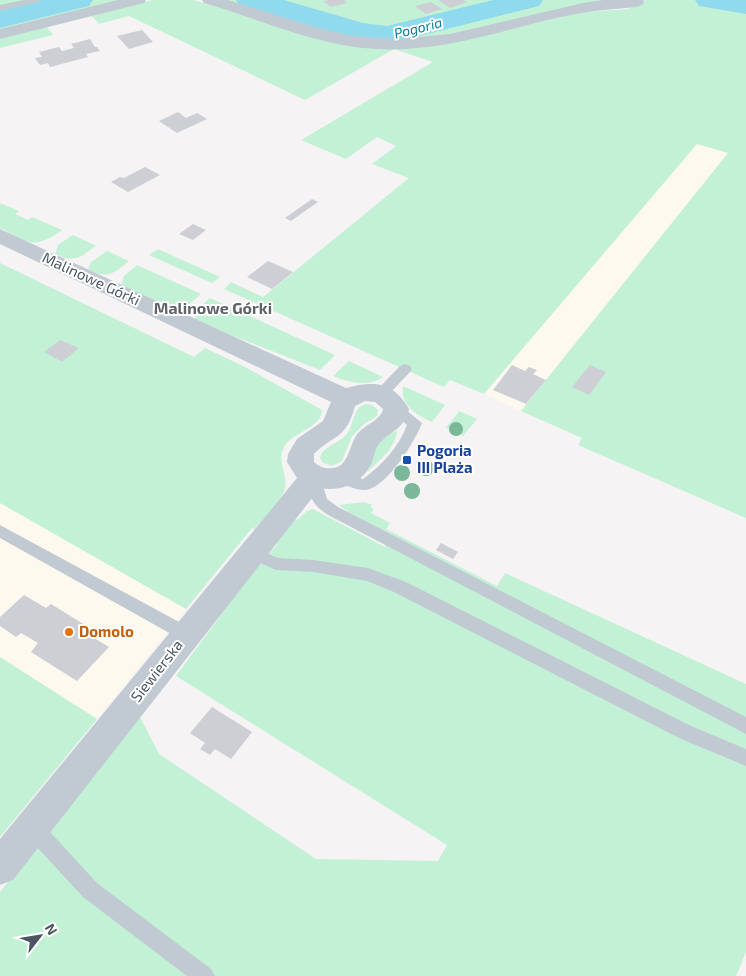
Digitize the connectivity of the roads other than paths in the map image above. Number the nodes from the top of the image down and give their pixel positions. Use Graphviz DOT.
graph roads {
  1 [pos="36,0"];
  2 [pos="138,0"];
  3 [pos="210,0"];
  4 [pos="636,1"];
  5 [pos="0,8"];
  6 [pos="0,34"];
  7 [pos="0,236"];
  8 [pos="404,369"];
  9 [pos="346,399"];
  10 [pos="389,402"];
  11 [pos="328,477"];
  12 [pos="0,531"];
  13 [pos="253,553"];
  14 [pos="186,634"];
  15 [pos="746,726"];
  16 [pos="746,758"];
  17 [pos="32,827"];
  18 [pos="0,867"];
  19 [pos="204,976"];
  1 -- 5 [label="lane"];
  2 -- 6 [label="street"];
  3 -- 4 [label="street"];
  7 -- 9 [label="street, Malinowe Górki"];
  8 -- 10 [label="lane"];
  9 -- 10 [label="street"];
  9 -- 11 [label="street"];
  10 -- 11 [label="street, Siewierska"];
  11 -- 13 [label="street, Siewierska"];
  11 -- 15 [label="lane"];
  12 -- 14 [label="lane"];
  13 -- 14 [label="street, Siewierska"];
  13 -- 16 [label="lane"];
  14 -- 17 [label="street, Siewierska"];
  17 -- 18 [label="street, Siewierska"];
  17 -- 19 [label="lane"];
}
